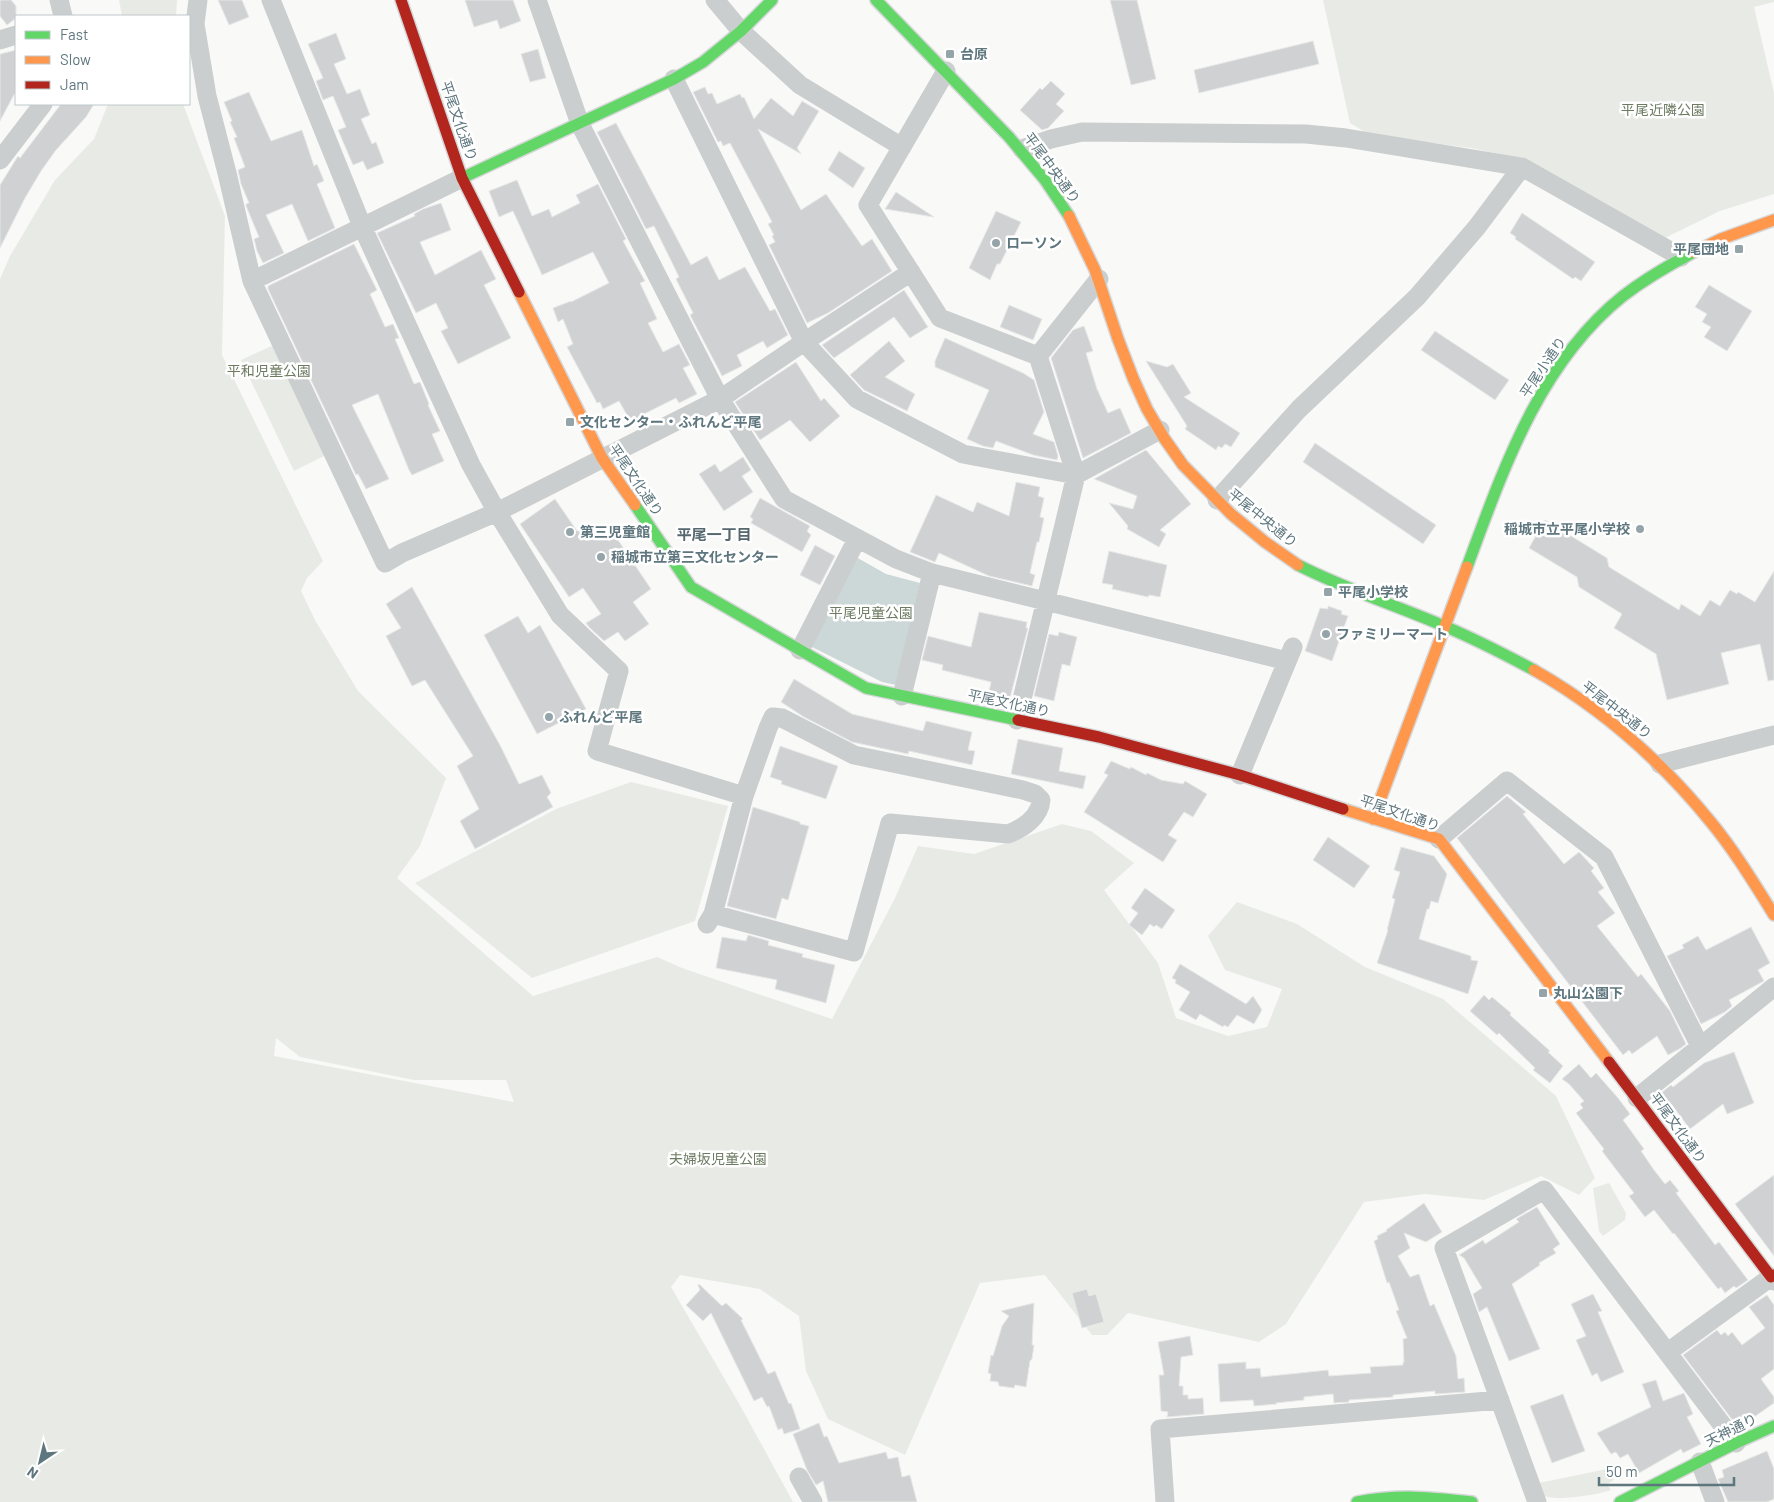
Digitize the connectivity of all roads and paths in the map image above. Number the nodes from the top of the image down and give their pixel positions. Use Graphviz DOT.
graph roads {
  1 [pos="59,0"];
  2 [pos="198,0"];
  3 [pos="271,0"];
  4 [pos="401,0"];
  5 [pos="537,0"];
  6 [pos="715,0"];
  7 [pos="772,0"];
  8 [pos="876,0"];
  9 [pos="64,15"];
  10 [pos="741,31"];
  11 [pos="15,35"];
  12 [pos="0,40"];
  13 [pos="946,71"];
  14 [pos="674,79"];
  15 [pos="42,105"];
  16 [pos="580,124"];
  17 [pos="902,147"];
  18 [pos="1022,149"];
  19 [pos="0,160"];
  20 [pos="1522,167"];
  21 [pos="462,178"];
  22 [pos="1774,220"];
  23 [pos="362,226"];
  24 [pos="1681,257"];
  25 [pos="911,272"];
  26 [pos="1099,279"];
  27 [pos="252,281"];
  28 [pos="804,342"];
  29 [pos="1038,356"];
  30 [pos="720,399"];
  31 [pos="1160,430"];
  32 [pos="602,458"];
  33 [pos="1076,475"];
  34 [pos="1217,500"];
  35 [pos="497,512"];
  36 [pos="856,539"];
  37 [pos="932,573"];
  38 [pos="1046,602"];
  39 [pos="1444,626"];
  40 [pos="800,650"];
  41 [pos="902,696"];
  42 [pos="1017,720"];
  43 [pos="1774,736"];
  44 [pos="1660,764"];
  45 [pos="1240,775"];
  46 [pos="744,796"];
  47 [pos="1373,819"];
  48 [pos="1438,838"];
  49 [pos="1774,915"];
  50 [pos="1774,987"];
  51 [pos="1700,1046"];
  52 [pos="1637,1098"];
  53 [pos="1773,1278"];
  54 [pos="1668,1352"];
  55 [pos="1500,1400"];
  56 [pos="1774,1426"];
  57 [pos="1736,1443"];
  58 [pos="1700,1462"];
  59 [pos="799,1477"];
  60 [pos="813,1502"];
  61 [pos="1165,1502"];
  62 [pos="1357,1502"];
  63 [pos="1472,1502"];
  64 [pos="1537,1502"];
  65 [pos="1620,1502"];
  66 [pos="1715,1502"];
  1 -- 9 [label="street"];
  2 -- 27 [label="street"];
  3 -- 23 [label="street"];
  4 -- 21 [label="street, 平尾文化通り"];
  5 -- 16 [label="street"];
  6 -- 10 [label="street"];
  7 -- 10 [label="street"];
  8 -- 13 [label="street, 平尾中央通り"];
  10 -- 14 [label="street"];
  10 -- 17 [label="street"];
  11 -- 12 [label="street"];
  13 -- 17 [label="street"];
  13 -- 18 [label="street, 平尾中央通り"];
  14 -- 16 [label="street"];
  14 -- 28 [label="street"];
  15 -- 19 [label="street"];
  16 -- 21 [label="street"];
  16 -- 30 [label="street"];
  17 -- 25 [label="street"];
  18 -- 20 [label="street"];
  18 -- 26 [label="street, 平尾中央通り"];
  20 -- 24 [label="street"];
  20 -- 34 [label="street"];
  21 -- 23 [label="street"];
  21 -- 32 [label="street, 平尾文化通り"];
  22 -- 24 [label="street, 平尾小通り"];
  23 -- 27 [label="street"];
  23 -- 35 [label="street"];
  24 -- 39 [label="street, 平尾小通り"];
  25 -- 28 [label="street"];
  25 -- 29 [label="street"];
  26 -- 29 [label="street"];
  26 -- 31 [label="street, 平尾中央通り"];
  27 -- 35 [label="street"];
  28 -- 30 [label="street"];
  28 -- 33 [label="street"];
  29 -- 33 [label="street"];
  30 -- 32 [label="street"];
  30 -- 36 [label="street"];
  31 -- 33 [label="street"];
  31 -- 34 [label="street, 平尾中央通り"];
  32 -- 35 [label="street"];
  32 -- 40 [label="street, 平尾文化通り"];
  33 -- 38 [label="street"];
  34 -- 39 [label="street, 平尾中央通り"];
  35 -- 46 [label="street"];
  36 -- 37 [label="street"];
  36 -- 40 [label="street"];
  37 -- 38 [label="street"];
  37 -- 41 [label="street"];
  38 -- 42 [label="street"];
  38 -- 45 [label="street"];
  39 -- 44 [label="street, 平尾中央通り"];
  39 -- 47 [label="street, 平尾小通り"];
  40 -- 41 [label="street, 平尾文化通り"];
  41 -- 42 [label="street, 平尾文化通り"];
  42 -- 45 [label="street, 平尾文化通り"];
  43 -- 44 [label="street"];
  44 -- 49 [label="street, 平尾中央通り"];
  45 -- 47 [label="street, 平尾文化通り"];
  46 -- 46 [label="street"];
  47 -- 48 [label="street, 平尾文化通り"];
  48 -- 51 [label="street"];
  48 -- 52 [label="street, 平尾文化通り"];
  50 -- 51 [label="street"];
  51 -- 52 [label="street"];
  52 -- 53 [label="street, 平尾文化通り"];
  53 -- 54 [label="street"];
  54 -- 55 [label="street"];
  54 -- 57 [label="street"];
  55 -- 61 [label="street"];
  55 -- 64 [label="street"];
  56 -- 57 [label="street, 天神通り"];
  57 -- 58 [label="street, 天神通り"];
  58 -- 65 [label="street, 天神通り"];
  58 -- 66 [label="street"];
  59 -- 60 [label="street"];
  62 -- 63 [label="street"];
}
